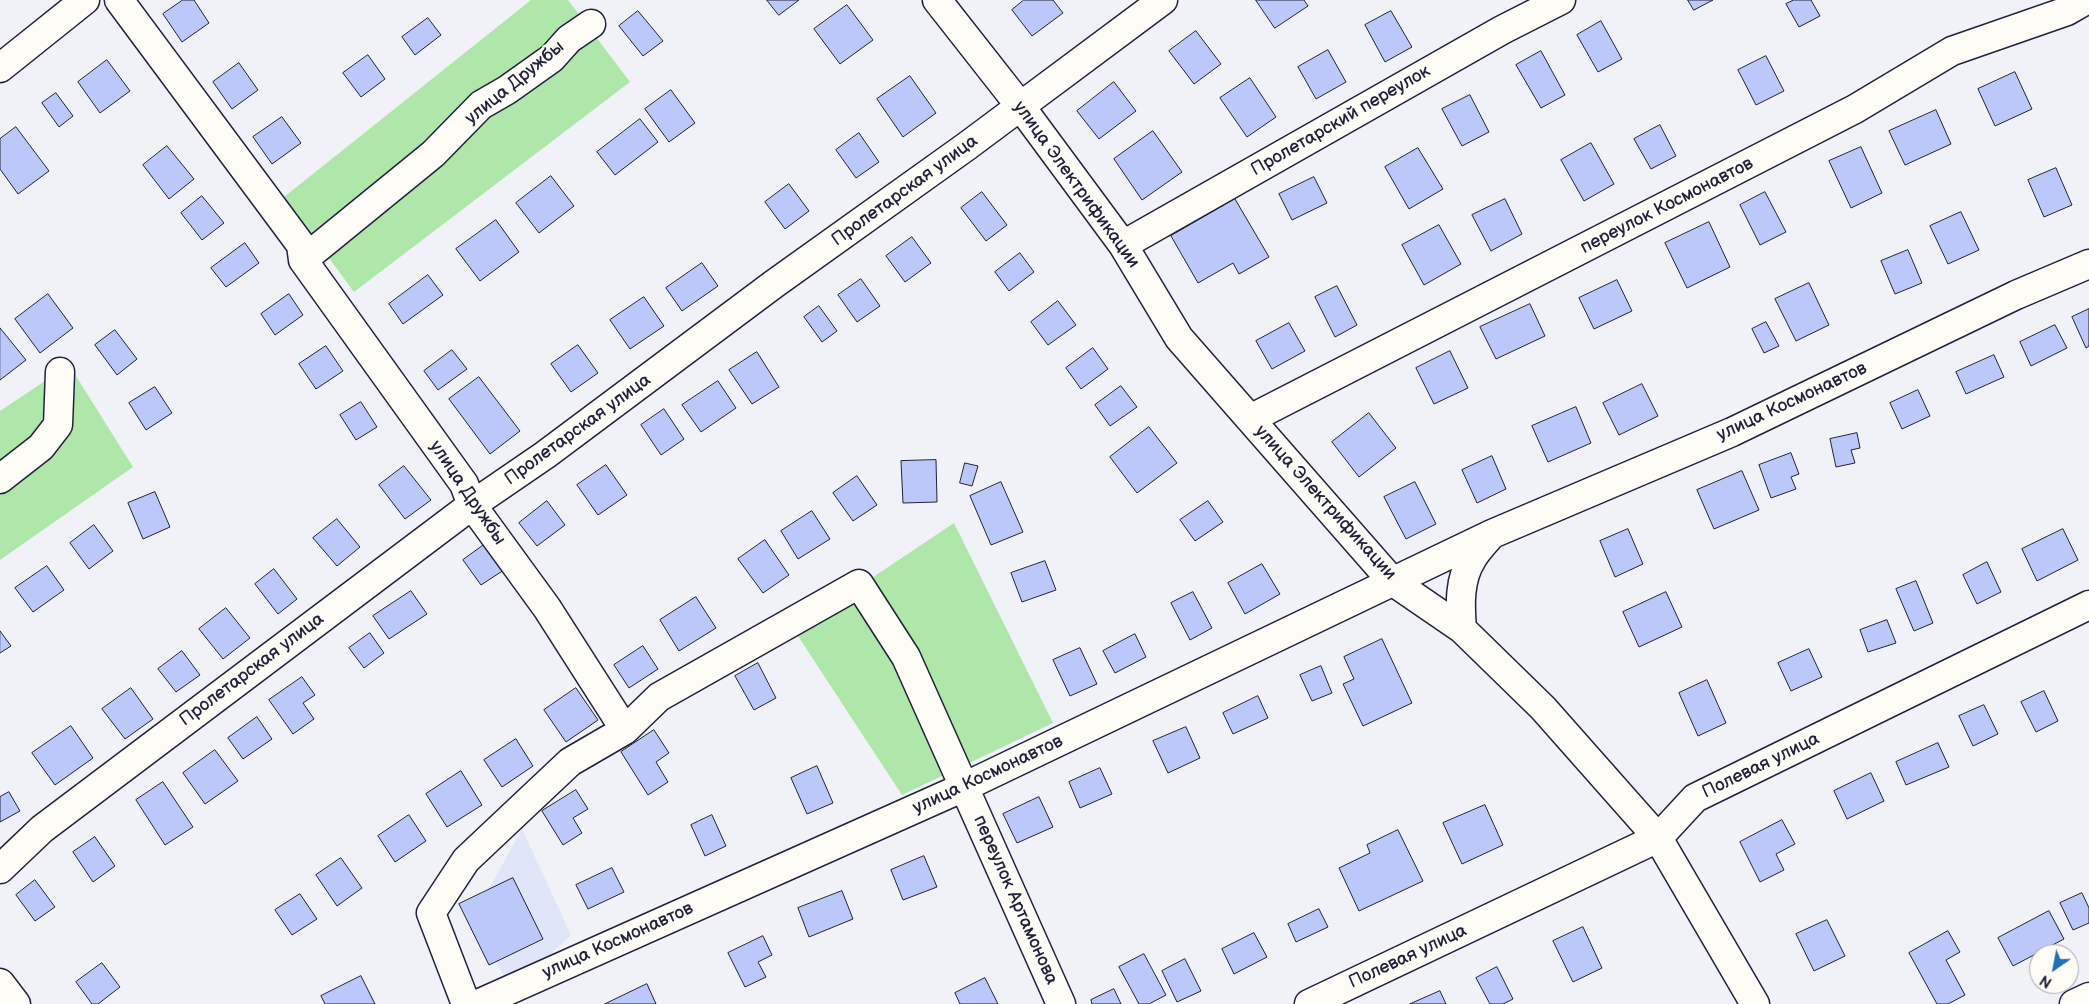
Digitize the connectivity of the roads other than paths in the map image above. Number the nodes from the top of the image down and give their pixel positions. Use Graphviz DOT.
graph roads {
  1 [pos="85,0"];
  2 [pos="120,0"];
  3 [pos="937,0"];
  4 [pos="1163,0"];
  5 [pos="1561,0"];
  6 [pos="2086,0"];
  7 [pos="591,24"];
  8 [pos="0,68"];
  9 [pos="1021,107"];
  10 [pos="1123,245"];
  11 [pos="303,260"];
  12 [pos="2089,264"];
  13 [pos="60,372"];
  14 [pos="1250,419"];
  15 [pos="0,480"];
  16 [pos="472,505"];
  17 [pos="1492,534"];
  18 [pos="1392,581"];
  19 [pos="2089,605"];
  20 [pos="1462,629"];
  21 [pos="626,730"];
  22 [pos="964,787"];
  23 [pos="1658,838"];
  24 [pos="0,869"];
  25 [pos="0,982"];
  26 [pos="2089,997"];
  27 [pos="16,1004"];
  28 [pos="466,1004"];
  29 [pos="478,1004"];
  30 [pos="1061,1004"];
  31 [pos="1308,1004"];
  32 [pos="1755,1004"];
  33 [pos="2074,1004"];
  1 -- 8 [label="street"];
  2 -- 11 [label="street, улица Дружбы"];
  3 -- 9 [label="street, улица Электрификации"];
  4 -- 9 [label="street, Пролетарская улица"];
  5 -- 10 [label="street, Пролетарский переулок"];
  6 -- 14 [label="street, переулок Космонавтов"];
  7 -- 11 [label="street, улица Дружбы"];
  9 -- 10 [label="street, улица Электрификации"];
  9 -- 16 [label="street, Пролетарская улица"];
  10 -- 14 [label="street, улица Электрификации"];
  11 -- 16 [label="street, улица Дружбы"];
  12 -- 17 [label="street, улица Космонавтов"];
  13 -- 15 [label="street"];
  14 -- 18 [label="street, улица Электрификации"];
  16 -- 21 [label="street, улица Дружбы"];
  16 -- 24 [label="street, Пролетарская улица"];
  17 -- 18 [label="street, улица Космонавтов"];
  17 -- 20 [label="street, улица Космонавтов"];
  18 -- 20 [label="street, улица Электрификации"];
  18 -- 22 [label="street, улица Космонавтов"];
  19 -- 23 [label="street, Полевая улица"];
  20 -- 23 [label="street, улица Электрификации"];
  21 -- 22 [label="street, переулок Артамонова"];
  21 -- 28 [label="street"];
  22 -- 29 [label="street, улица Космонавтов"];
  22 -- 30 [label="street, переулок Артамонова"];
  23 -- 31 [label="street, Полевая улица"];
  23 -- 32 [label="street, улица Электрификации"];
  25 -- 27 [label="street"];
  26 -- 33 [label="street"];
}
